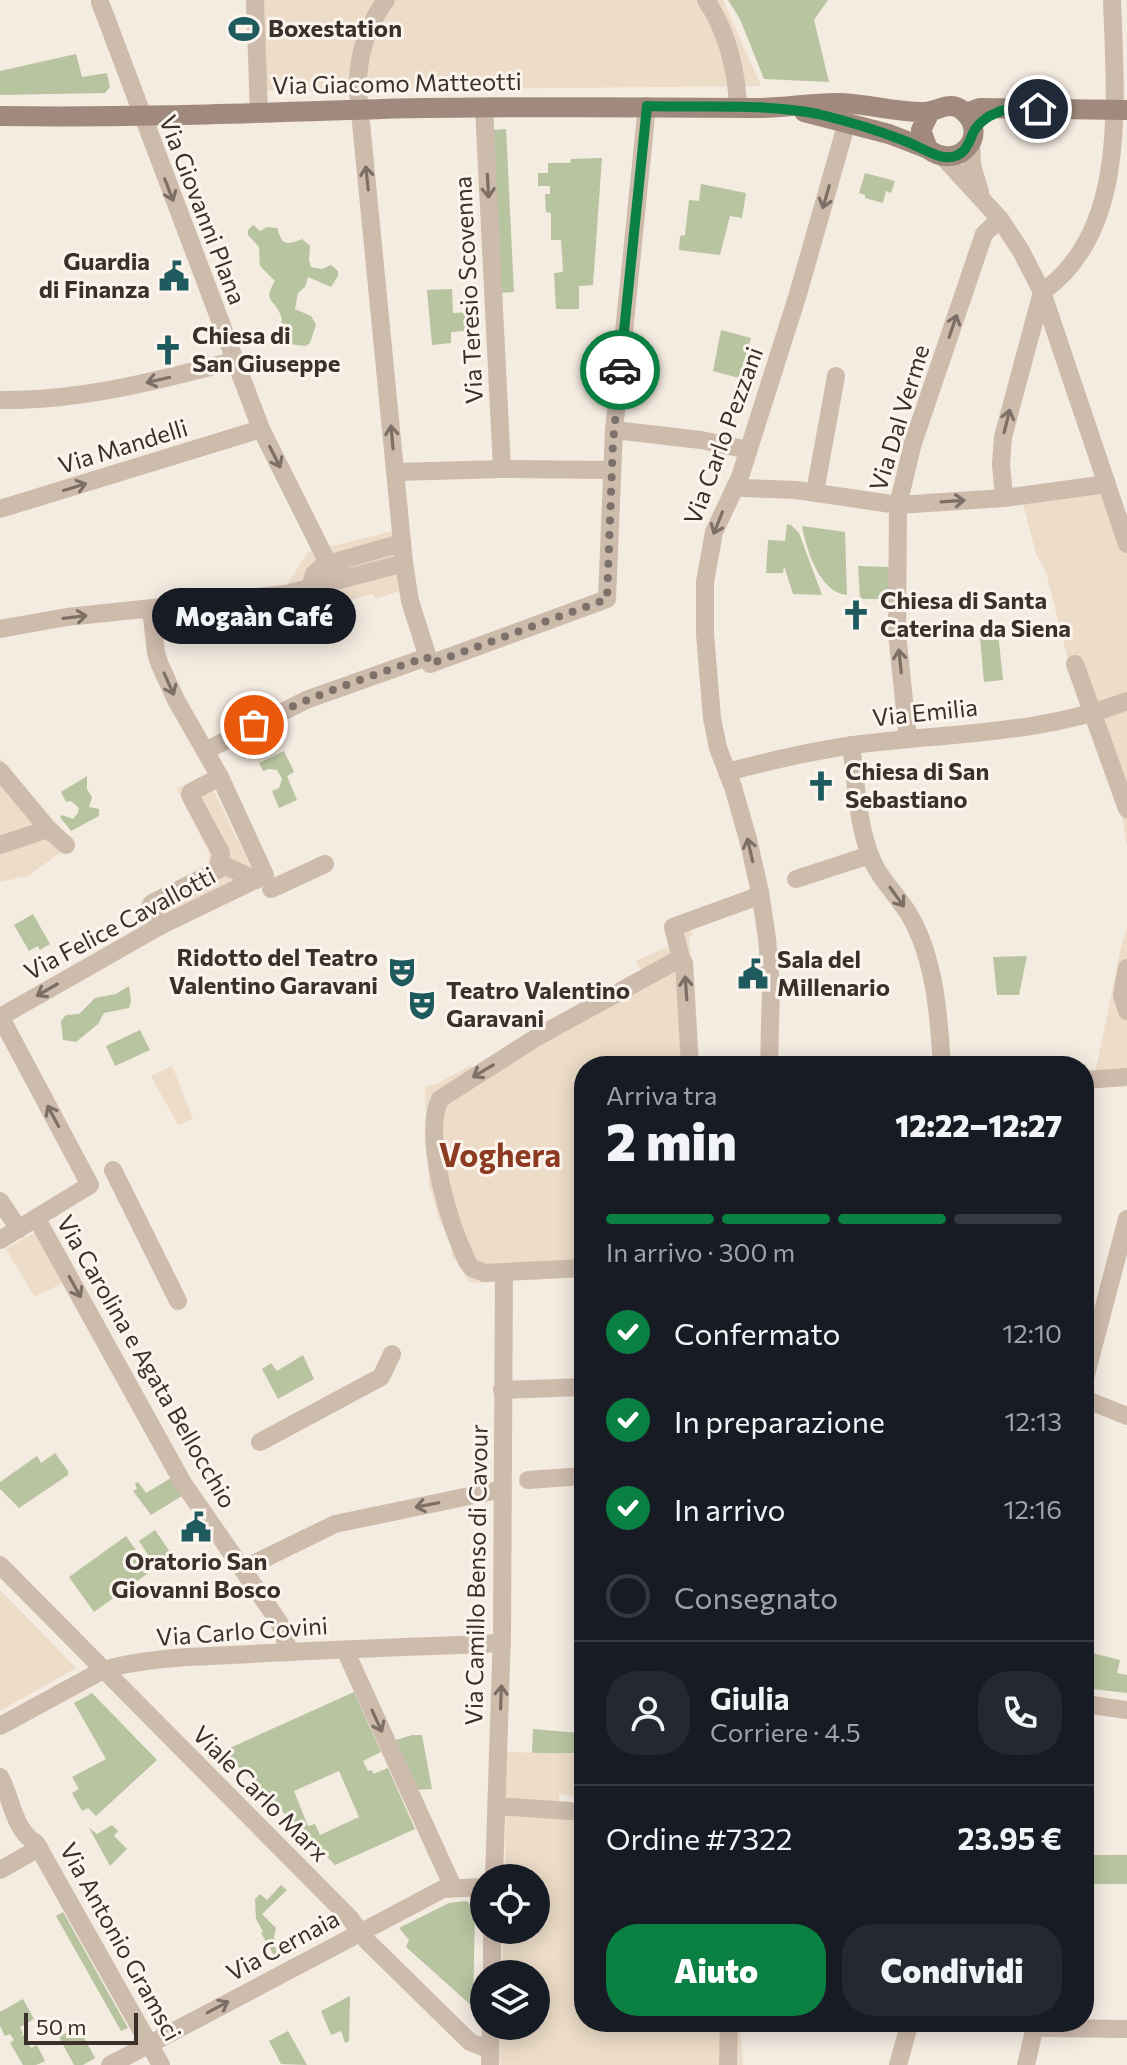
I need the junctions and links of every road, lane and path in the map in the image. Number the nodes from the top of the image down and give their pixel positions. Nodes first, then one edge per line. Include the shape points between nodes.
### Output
1 (255, 0) edge
2 (386, 0) edge
3 (706, 0) edge
4 (1112, 0) edge
5 (100, 2) edge
6 (647, 106) junction
7 (874, 107) junction
8 (484, 108) junction
9 (738, 108) junction
10 (777, 108) junction
11 (359, 110) junction
12 (1125, 110) edge
13 (930, 112) junction
14 (259, 113) junction
15 (142, 117) junction
16 (6, 118) edge
17 (847, 122) junction
18 (970, 129) junction
19 (936, 153) junction
20 (985, 202) junction
21 (1000, 219) junction
22 (1042, 292) junction
23 (233, 361) junction
24 (836, 376) dead end
25 (0, 400) edge
26 (261, 429) junction
27 (614, 430) junction
28 (748, 450) junction
29 (502, 469) junction
30 (612, 470) junction
31 (396, 472) junction
32 (1107, 484) junction
33 (736, 485) junction
34 (815, 492) junction
35 (1004, 498) junction
36 (898, 505) junction
37 (0, 509) edge
38 (402, 543) junction
39 (1127, 544) edge
40 (328, 563) junction
41 (404, 563) junction
42 (349, 577) junction
43 (310, 588) junction
44 (151, 609) junction
45 (0, 629) edge
46 (428, 661) junction
47 (1075, 664) dead end
48 (1127, 701) edge
49 (1092, 715) junction
50 (908, 739) junction
51 (851, 745) junction
52 (205, 751) junction
53 (0, 771) edge
54 (727, 772) junction
55 (220, 777) junction
56 (1127, 809) edge
57 (48, 829) junction
58 (0, 845) edge
59 (66, 845) dead end
60 (870, 855) junction
61 (219, 863) junction
62 (325, 864) dead end
63 (796, 879) dead end
64 (264, 881) junction
65 (760, 892) junction
66 (160, 926) junction
67 (681, 958) junction
68 (1127, 968) edge
69 (1127, 1011) edge
70 (0, 1017) edge
71 (689, 1056) edge
72 (769, 1056) edge
73 (941, 1056) edge
74 (1127, 1077) edge
75 (1094, 1079) edge
76 (113, 1170) dead end
77 (0, 1201) edge
78 (37, 1219) junction
79 (1127, 1219) edge
80 (19, 1229) junction
81 (0, 1240) edge
82 (574, 1268) edge
83 (504, 1272) junction
84 (178, 1301) dead end
85 (392, 1354) dead end
86 (1094, 1356) edge
87 (574, 1387) edge
88 (502, 1390) junction
89 (1094, 1398) edge
90 (1127, 1416) edge
91 (260, 1442) dead end
92 (574, 1477) edge
93 (511, 1484) junction
94 (0, 1565) edge
95 (243, 1569) junction
96 (502, 1643) junction
97 (345, 1650) junction
98 (289, 1651) junction
99 (103, 1670) junction
100 (1094, 1705) edge
101 (1127, 1710) edge
102 (0, 1726) edge
103 (3, 1782) edge
104 (497, 1806) junction
105 (574, 1811) edge
106 (38, 1846) junction
107 (495, 1864) edge
108 (0, 1870) edge
109 (453, 1887) junction
110 (470, 1887) edge
111 (359, 1933) junction
112 (1094, 2027) edge
113 (1127, 2029) edge
114 (729, 2032) edge
115 (907, 2032) edge
116 (1029, 2032) edge
117 (149, 2043) junction
118 (490, 2058) edge
119 (110, 2065) edge
120 (161, 2065) edge
121 (728, 2065) edge
122 (898, 2065) edge
123 (1026, 2065) edge

1 - 14 street
2 - 11 street via 362,49
3 - 9 street via 730,50
4 - 12 street
5 - 15 street, Via Giovanni Plana
6 - 8 street, Via Giacomo Matteotti
6 - 9 street, Via Giacomo Matteotti
6 - 27 street
7 - 10 street, Via Giacomo Matteotti via 841,103
7 - 13 street, Via Giacomo Matteotti
7 - 17 street
8 - 11 street, Via Giacomo Matteotti
8 -> 29 street, Via Teresio Scovenna
9 - 10 street, Via Giacomo Matteotti
10 - 17 street, Via Giacomo Matteotti
11 - 14 street, Via Giacomo Matteotti
31 -> 11 street
12 - 18 street via 1004,108
12 - 22 street via 1125,182 1114,222 1085,264
13 - 18 street, Via Giacomo Matteotti via 952,106
13 - 19 street via 921,130
14 - 15 street, Via Giacomo Matteotti
15 - 16 street, Via Giacomo Matteotti
15 -> 23 street, Via Giovanni Plana
17 - 19 street, Via Giacomo Matteotti
17 -> 28 street, Via Carlo Pezzani
18 - 19 street via 960,154
18 - 20 street, Via Giacomo Matteotti via 973,173
19 - 20 street, Via Giacomo Matteotti
20 - 21 street, Via Giacomo Matteotti
21 - 22 street, Via Giacomo Matteotti
36 -> 21 street, Via Dal Verme via 909,456 984,234
22 - 32 street, Via Giacomo Matteotti
35 -> 22 street via 1003,437
23 -> 25 street via 99,393
23 - 26 street, Via Giovanni Plana
24 - 34 street
37 -> 26 street, Via Mandelli
26 -> 40 street, Via Giovanni Plana
27 - 28 street
27 - 30 street
28 - 33 street, Via Carlo Pezzani
29 - 30 street
29 - 31 street
30 - 46 street via 607,599
31 - 38 street
32 - 35 street
32 - 39 street, Via Giacomo Matteotti
33 - 34 street
33 -> 54 street, Via Carlo Pezzani via 714,532 704,594 712,718
34 - 36 street
36 -> 35 street
50 -> 36 street, Via Dal Verme via 897,633
38 - 40 street
38 - 41 street
40 - 42 street
40 - 43 street via 317,570
41 - 42 street
41 - 46 street
42 - 43 street
43 - 44 street
45 -> 44 street
44 -> 52 street via 160,665
46 - 52 street via 306,700
47 - 49 street
48 - 49 street, Via Emilia
49 - 50 street, Via Emilia
49 - 56 street
50 - 51 street, Via Emilia
51 - 54 street, Via Emilia
51 - 60 street
52 - 55 street
53 - 57 street
65 -> 54 street, Via Carlo Pezzani
55 - 61 street via 190,795 221,853
55 - 64 street
57 - 58 street
57 - 59 street
60 - 63 street
60 -> 73 street via 910,915 924,951
61 - 64 street
61 - 66 street via 218,870 152,903
62 - 64 street, Via Felice Cavallotti
64 - 66 street, Via Felice Cavallotti
65 - 67 street via 673,927
65 - 72 street, Via Carlo Pezzani via 771,988
66 -> 70 street, Via Felice Cavallotti
71 -> 67 street
67 -> 83 street via 537,1037 440,1099 437,1160 461,1250 472,1268
68 - 69 street via 1122,995
78 -> 70 street via 90,1185
74 - 75 street
76 - 84 street
77 - 80 street
78 - 80 street
78 -> 95 street, Via Carolina e Agata Bellocchio via 183,1483
79 - 86 street
80 - 81 street
82 - 83 street
83 - 88 street, Via Camillo Benso di Cavour
85 - 91 street via 381,1377
87 - 88 street
88 - 93 street, Via Camillo Benso di Cavour
89 - 90 street
92 - 93 street
93 -> 95 street via 335,1524
93 - 96 street, Via Camillo Benso di Cavour
94 - 99 street, Viale Carlo Marx
95 - 98 street, Via Carolina e Agata Bellocchio via 279,1622
96 - 97 street, Via Carlo Covini
104 -> 96 street, Via Camillo Benso di Cavour
97 - 98 street, Via Carlo Covini
97 -> 109 street
98 - 99 street, Via Carlo Covini via 170,1659
99 - 102 street, Via Carlo Covini
99 - 111 street, Viale Carlo Marx
100 - 101 street
103 - 106 street, Via Antonio Gramsci via 9,1804
104 - 105 street
104 - 107 street, Via Camillo Benso di Cavour
106 - 108 street
106 - 117 street, Via Antonio Gramsci
109 - 110 street, Via Cernaia
109 - 111 street, Via Cernaia
117 -> 111 street, Via Cernaia
111 - 118 street, Viale Carlo Marx
112 - 113 street
114 - 121 street
115 - 122 street
116 - 123 street
117 - 119 street, Via Cernaia
117 - 120 street, Via Antonio Gramsci

